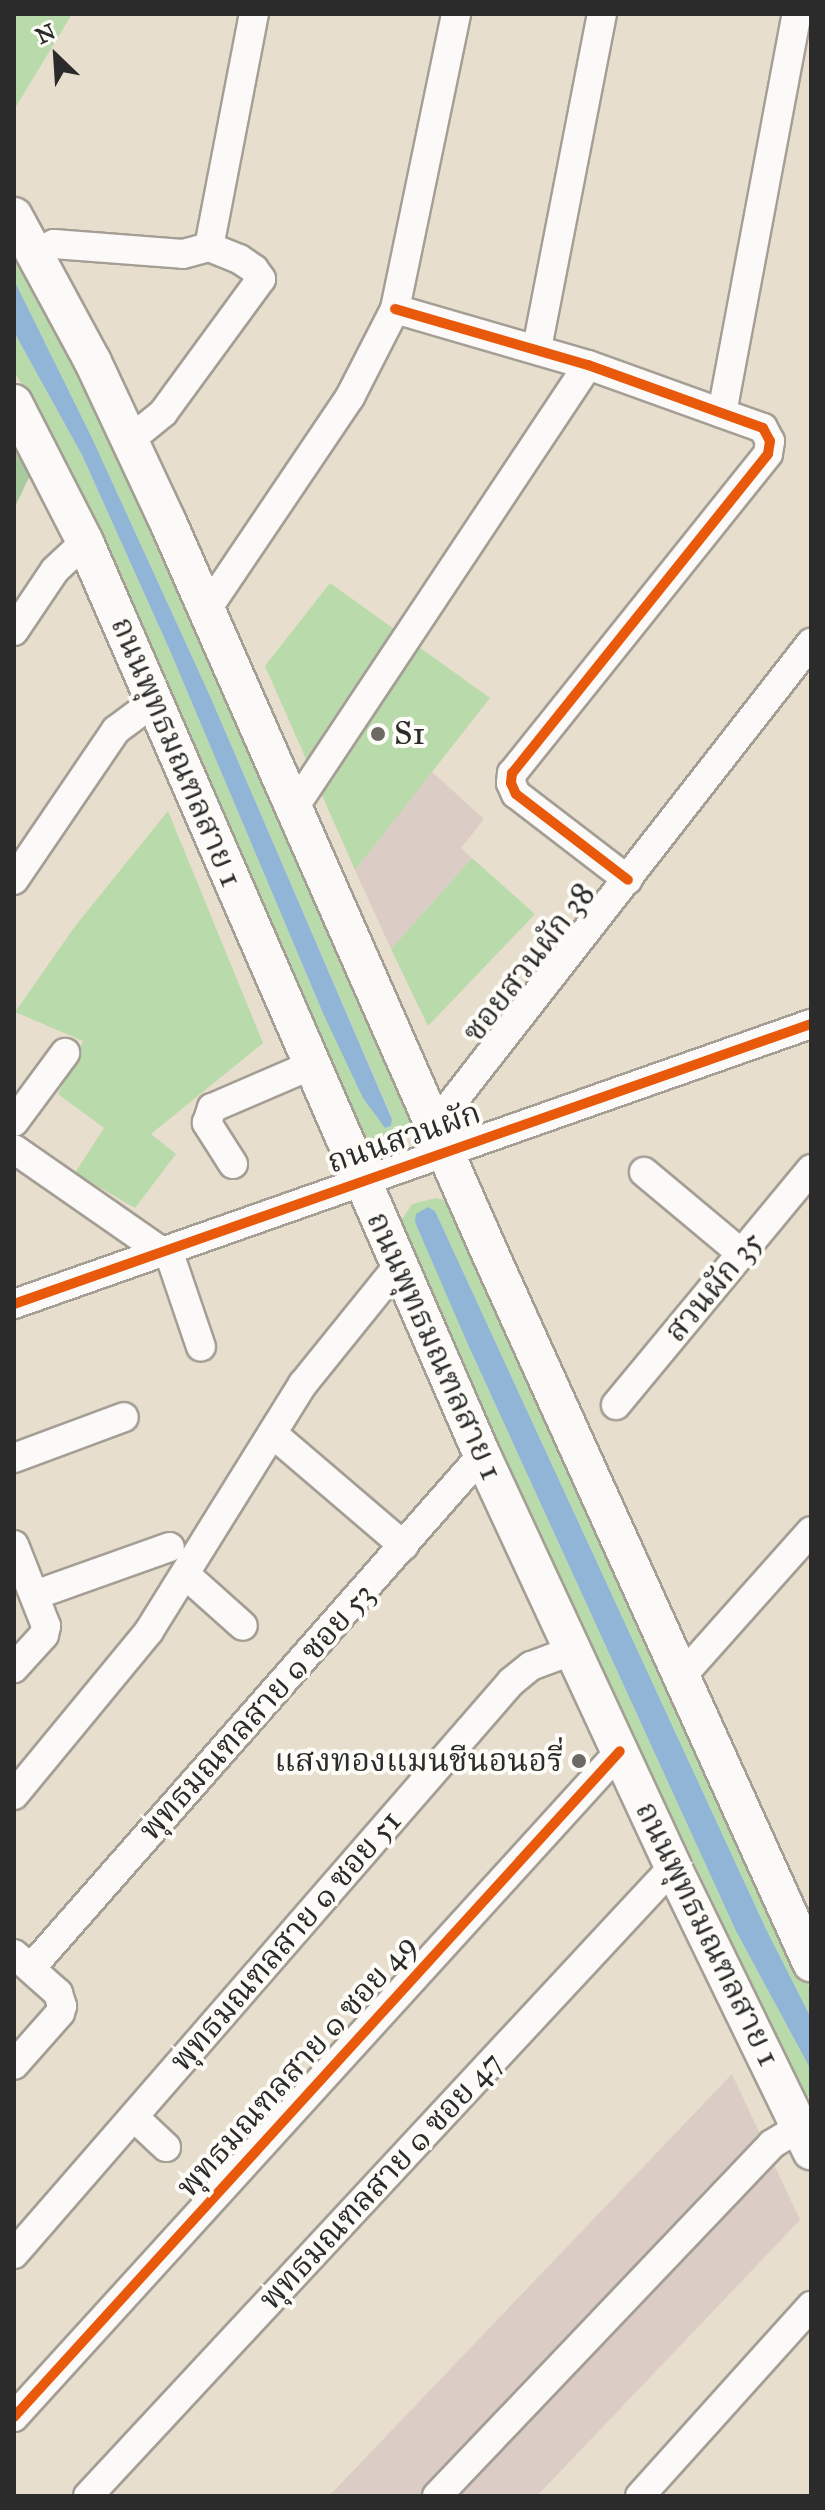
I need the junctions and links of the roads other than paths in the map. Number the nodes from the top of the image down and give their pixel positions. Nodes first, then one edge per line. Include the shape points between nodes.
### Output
1 (254, 14) edge
2 (456, 14) edge
3 (602, 14) edge
4 (797, 14) edge
5 (14, 216) edge
6 (209, 247) junction
7 (35, 254) junction
8 (395, 309) junction
9 (537, 348) junction
10 (588, 365) junction
11 (14, 403) edge
12 (722, 413) junction
13 (130, 440) junction
14 (85, 542) junction
15 (207, 609) junction
16 (14, 631) edge
17 (811, 643) edge
18 (155, 701) junction
19 (295, 806) junction
20 (14, 880) edge
21 (628, 880) junction
22 (811, 1024) edge
23 (65, 1053) dead end
24 (312, 1065) junction
25 (14, 1122) edge
26 (436, 1146) junction
27 (14, 1149) edge
28 (233, 1164) dead end
29 (811, 1169) edge
30 (644, 1172) dead end
31 (368, 1177) junction
32 (165, 1251) junction
33 (741, 1253) junction
34 (399, 1265) junction
35 (14, 1304) edge
36 (201, 1347) dead end
37 (616, 1405) dead end
38 (124, 1417) dead end
39 (273, 1434) junction
40 (482, 1455) junction
41 (14, 1458) edge
42 (811, 1531) edge
43 (14, 1545) edge
44 (404, 1546) junction
45 (170, 1547) dead end
46 (186, 1575) junction
47 (35, 1595) junction
48 (243, 1626) dead end
49 (574, 1650) junction
50 (14, 1668) edge
51 (681, 1677) junction
52 (620, 1751) junction
53 (14, 1795) edge
54 (673, 1867) junction
55 (22, 1961) edge
56 (811, 1963) edge
57 (14, 2065) edge
58 (134, 2117) junction
59 (807, 2128) edge
60 (166, 2147) dead end
61 (14, 2254) edge
62 (811, 2306) edge
63 (14, 2417) edge
64 (88, 2496) edge
65 (437, 2496) edge
66 (640, 2496) edge

1 - 6 street
2 - 8 street
3 - 9 street
4 - 12 street
5 - 7 main road
6 - 7 street via 183,254 54,244
6 - 13 street via 239,259 261,279 163,413
7 - 13 main road
8 - 9 street
8 - 15 street via 350,397
9 - 10 street
10 - 12 street
10 - 19 street
11 - 14 main road, ถนนพุทธมณฑลสาย 1
12 - 21 street via 763,428 770,441 768,454 512,773 516,794
13 - 15 main road
14 - 16 street via 55,570
14 - 18 main road, ถนนพุทธมณฑลสาย 1
15 - 19 main road
17 - 21 street, ซอยสวนผัก 38
18 - 20 street via 116,730
18 - 24 main road, ถนนพุทธมณฑลสาย 1
19 - 26 main road
21 - 26 street, ซอยสวนผัก 38
22 - 26 street, ถนนสวนผัก
23 - 25 street
24 - 28 street via 212,1108 207,1123
24 - 31 main road, ถนนพุทธมณฑลสาย 1
26 - 31 street, ถนนสวนผัก
26 - 51 main road
27 - 32 street
29 - 33 street, สวนผัก 35
30 - 33 street
31 - 32 street, ถนนสวนผัก
31 - 34 main road, ถนนพุทธมณฑลสาย 1
32 - 35 street, ถนนสวนผัก
32 - 36 street
33 - 37 street, สวนผัก 35
34 - 39 street via 303,1384
34 - 40 main road, ถนนพุทธมณฑลสาย 1
38 - 41 street
39 - 44 street
39 - 46 street
40 - 44 street, พุทธมณฑลสาย ๑ ซอย 53
40 - 49 main road, ถนนพุทธมณฑลสาย 1
42 - 51 street
43 - 47 street
44 - 55 street, พุทธมณฑลสาย ๑ ซอย 53
45 - 47 street
46 - 48 street
46 - 53 street via 149,1631
47 - 50 street via 44,1635
49 - 52 main road, ถนนพุทธมณฑลสาย 1
49 - 58 street, พุทธมณฑลสาย ๑ ซอย 51 via 531,1666 511,1682
51 - 56 main road
52 - 54 main road, ถนนพุทธมณฑลสาย 1
52 - 63 street, พุทธมณฑลสาย ๑ ซอย 49
54 - 59 main road, ถนนพุทธมณฑลสาย 1
54 - 64 street, พุทธมณฑลสาย ๑ ซอย 47
55 - 57 street via 58,1993 62,2006
58 - 60 street
58 - 61 street, พุทธมณฑลสาย ๑ ซอย 51
59 - 65 street via 772,2144
62 - 66 street

